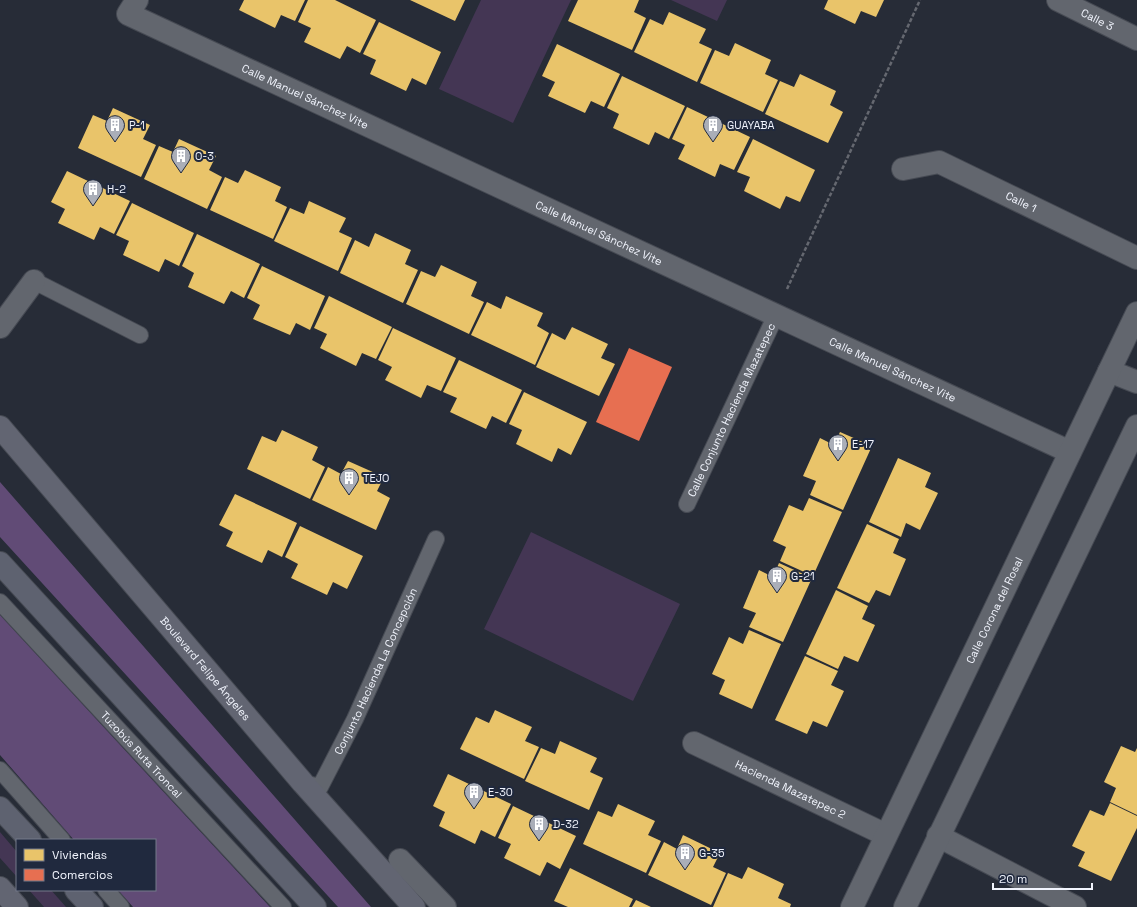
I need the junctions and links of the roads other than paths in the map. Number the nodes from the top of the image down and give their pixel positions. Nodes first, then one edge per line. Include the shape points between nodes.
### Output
1 (1058, 0) edge
2 (132, 7) edge
3 (1137, 39) edge
4 (903, 169) dead end
5 (1137, 258) edge
6 (34, 281) joint
7 (1137, 313) edge
8 (776, 315) junction
9 (0, 326) edge
10 (140, 335) dead end
11 (1109, 371) junction
12 (1137, 382) edge
13 (1137, 426) edge
14 (0, 427) edge
15 (1070, 452) junction
16 (687, 504) dead end
17 (436, 539) dead end
18 (0, 563) edge
19 (0, 602) edge
20 (694, 743) dead end
21 (0, 770) edge
22 (303, 782) junction
23 (0, 808) edge
24 (886, 834) junction
25 (938, 836) junction
26 (29, 839) edge
27 (61, 839) edge
28 (400, 860) dead end
29 (0, 888) edge
30 (77, 891) edge
31 (107, 891) edge
32 (17, 907) edge
33 (92, 907) edge
34 (121, 907) edge
35 (283, 907) edge
36 (315, 907) edge
37 (414, 907) edge
38 (445, 907) edge
39 (852, 907) edge
40 (905, 907) edge
41 (1075, 907) edge

1 - 3 street, Calle 3
2 - 8 street, Calle Manuel Sánchez Vite
4 - 5 street, Calle 1 via 939,162
6 - 9 street
6 - 10 lane
7 - 11 street, Calle Corona del Rosal
8 - 15 street, Calle Manuel Sánchez Vite
8 - 16 lane, Calle Conjunto Hacienda Mazatepec
11 - 12 street
11 - 15 street, Calle Corona del Rosal
13 - 25 street
14 - 22 main road, Boulevard Felipe Ángeles
15 - 24 street, Calle Corona del Rosal
17 - 22 lane, Conjunto Hacienda La Concepción via 355,719 320,787
18 - 36 highway
19 - 35 lane, Tuzobús Ruta Troncal
20 - 24 street, Hacienda Mazatepec 2
21 - 27 lane
22 - 37 main road, Boulevard Felipe Ángeles
23 - 26 highway
24 - 39 street, Calle Corona del Rosal
25 - 40 street
25 - 41 street
28 - 38 street
29 - 32 main road
30 - 33 highway
31 - 34 lane

